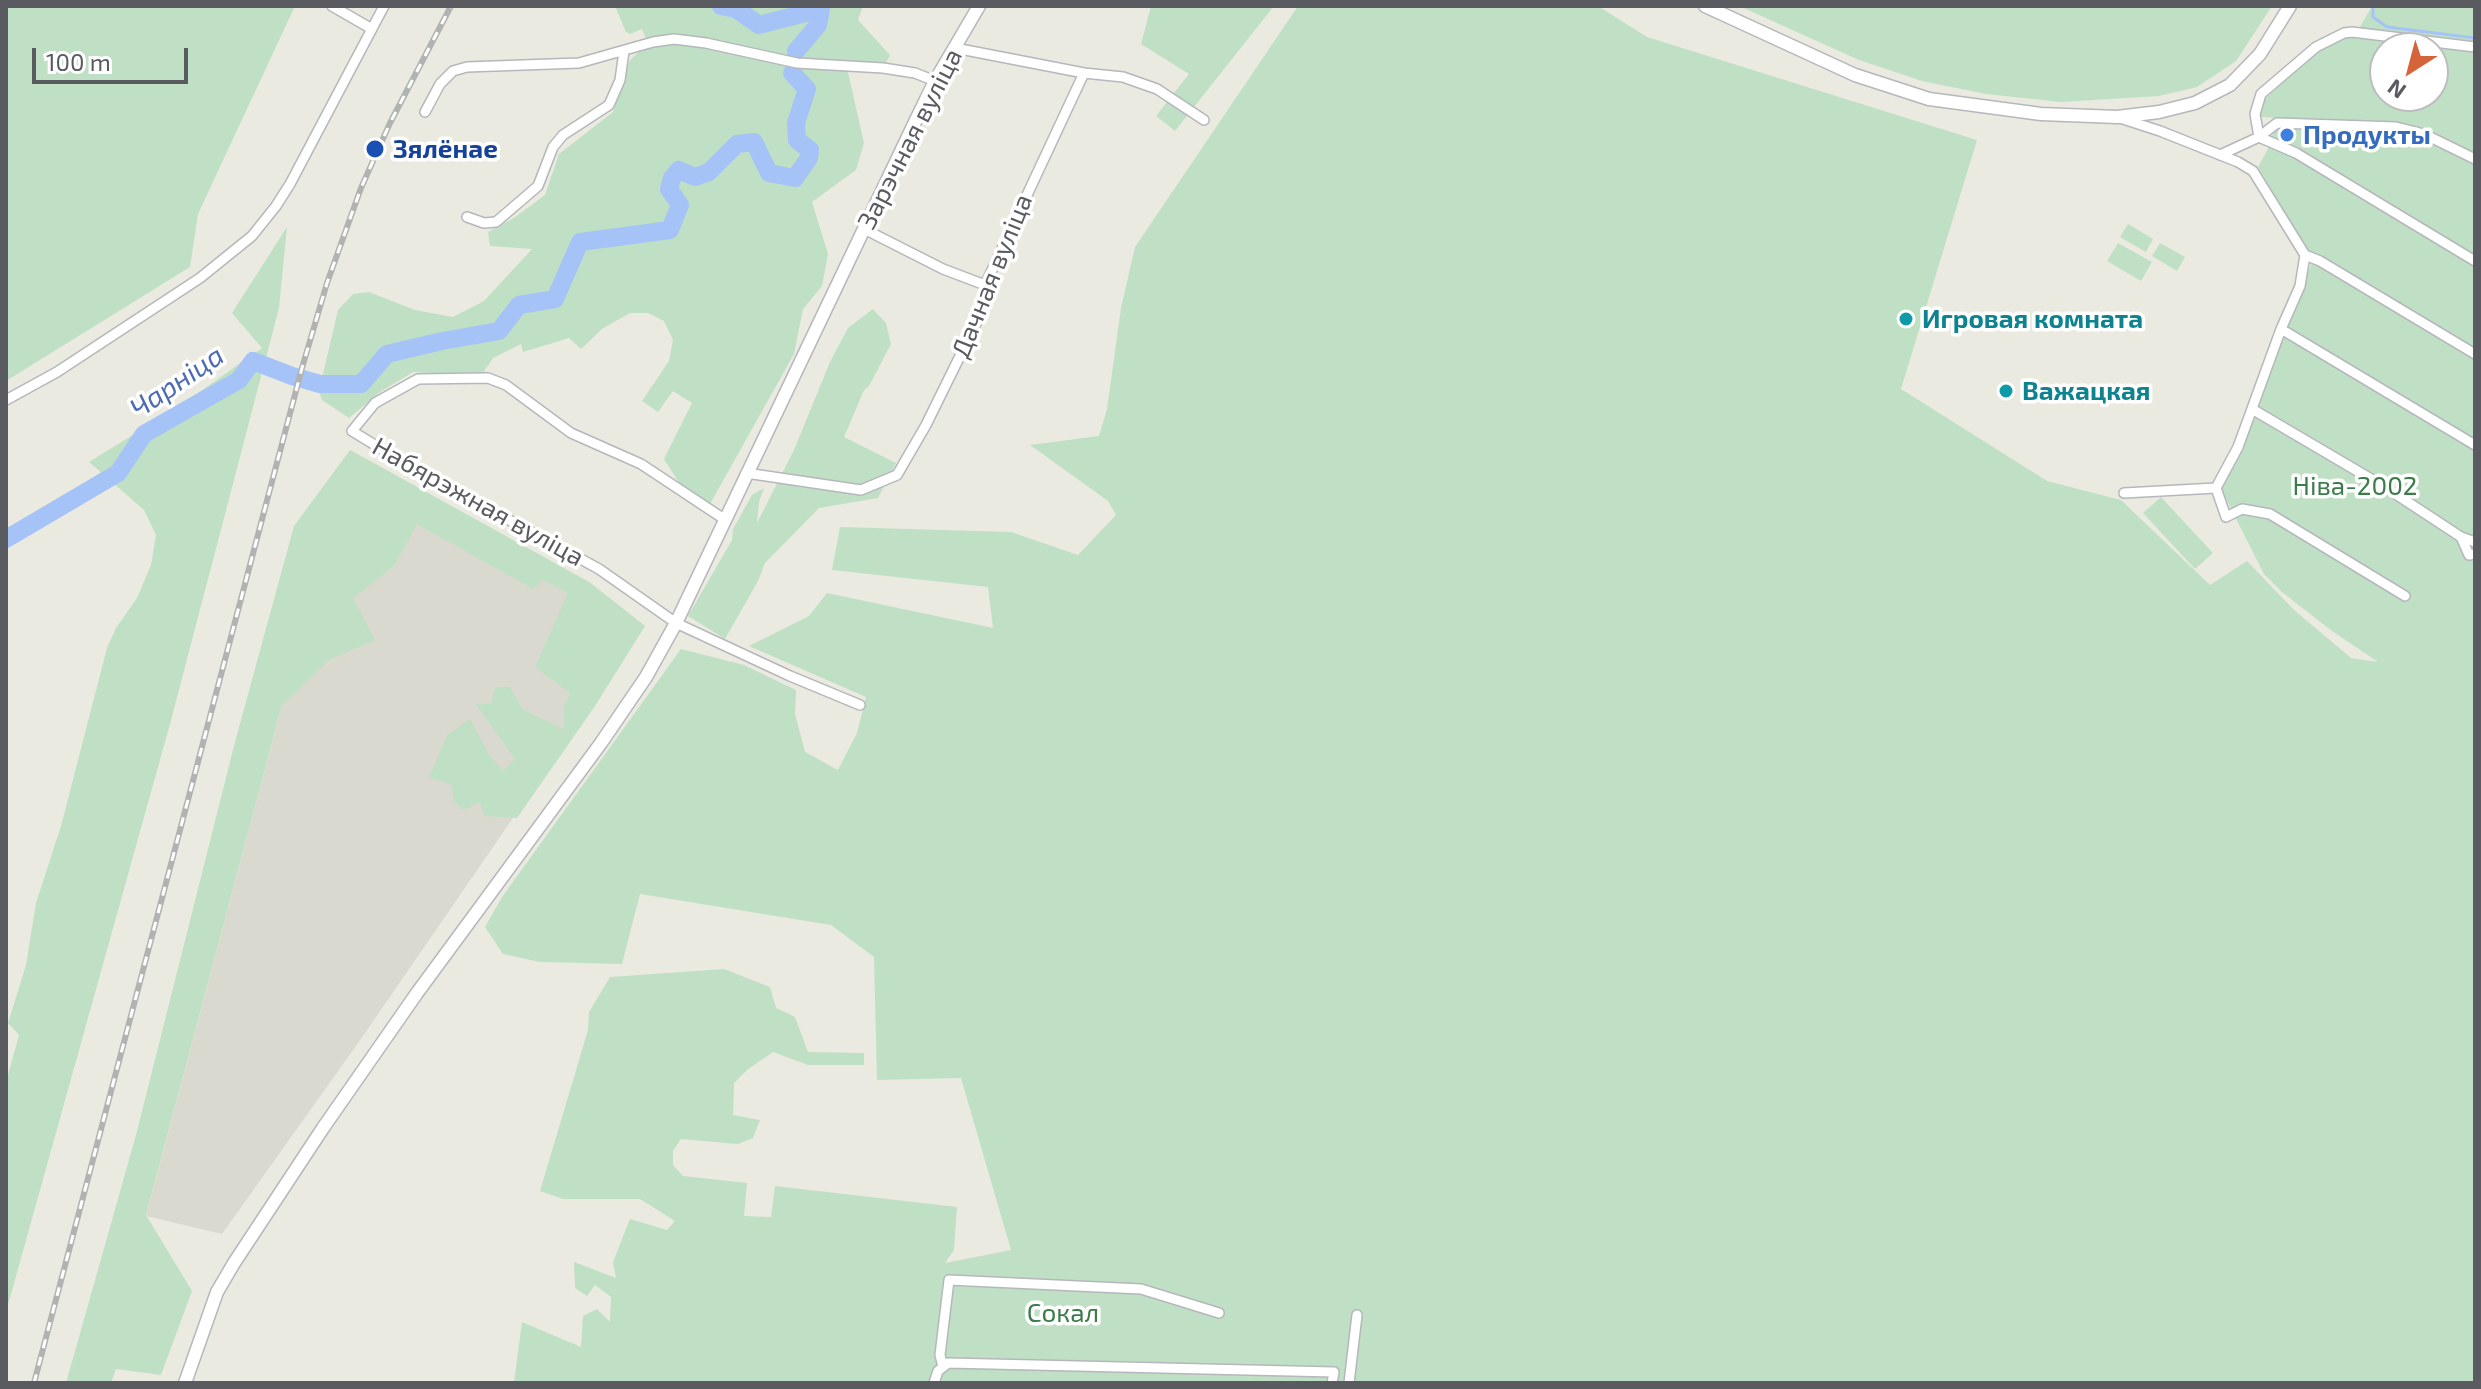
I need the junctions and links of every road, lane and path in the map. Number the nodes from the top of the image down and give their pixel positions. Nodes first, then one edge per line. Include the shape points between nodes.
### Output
1 (332, 6) edge
2 (384, 6) edge
3 (979, 6) edge
4 (1705, 6) edge
5 (2290, 6) edge
6 (372, 29) junction
7 (2475, 47) edge
8 (955, 48) junction
9 (624, 51) junction
10 (1084, 73) junction
11 (935, 81) junction
12 (425, 112) dead end
13 (2117, 117) junction
14 (1204, 120) dead end
15 (2259, 137) junction
16 (2220, 155) junction
17 (2475, 159) edge
18 (467, 217) dead end
19 (864, 229) junction
20 (2305, 255) junction
21 (2475, 261) edge
22 (985, 285) junction
23 (2281, 329) junction
24 (2475, 354) edge
25 (6, 400) edge
26 (2252, 409) junction
27 (2475, 445) edge
28 (746, 473) junction
29 (2216, 488) junction
30 (2124, 493) dead end
31 (724, 519) junction
32 (2461, 537) junction
33 (2475, 542) edge
34 (2475, 554) edge
35 (2405, 596) dead end
36 (676, 623) junction
37 (860, 705) dead end
38 (1219, 1313) dead end
39 (1357, 1315) dead end
40 (945, 1365) junction
41 (1333, 1378) edge
42 (185, 1383) edge
43 (934, 1383) edge
44 (1349, 1383) edge

1 - 6 street
2 - 6 street
3 - 8 street, Зарэчная вуліца
4 - 13 street via 1855,75 1929,99 2041,114
5 - 13 street via 2260,54 2230,85 2195,103
6 - 25 street via 290,184 252,236 200,278
7 - 15 street via 2352,32 2335,36 2261,94 2255,114
8 - 10 street
8 - 11 street, Зарэчная вуліца
9 - 11 street via 674,39 797,63 915,73
9 - 12 street via 579,63 453,71
9 - 18 street via 609,105 563,135 538,186 496,222
10 - 14 street via 1123,77 1157,89
10 - 22 street, Дачная вуліца
11 - 19 street, Зарэчная вуліца
13 - 16 street
15 - 16 street
15 - 17 street via 2277,123 2396,127 2424,134
15 - 21 street via 2296,153
16 - 20 street via 2253,171
19 - 22 street
19 - 28 street, Зарэчная вуліца
20 - 23 street via 2300,286
20 - 24 street
22 - 28 street, Дачная вуліца via 990,295 897,475 873,487 850,490
23 - 26 street
23 - 27 street
26 - 29 street
26 - 32 street
28 - 31 street, Зарэчная вуліца
29 - 30 street
29 - 35 street via 2226,517 2242,509 2270,514
31 - 36 street, Зарэчная вуліца
31 - 36 street, Набярэжная вуліца via 641,464 571,433 506,385 488,378 418,379 375,403 352,431 599,569
32 - 33 street
32 - 34 street via 2469,555
36 - 37 street, Набярэжная вуліца
36 - 42 street, Зарэчная вуліца via 601,743 417,993 234,1263 217,1292
38 - 40 street via 1141,1289 949,1280 940,1355
39 - 44 street
40 - 41 street
40 - 43 street

